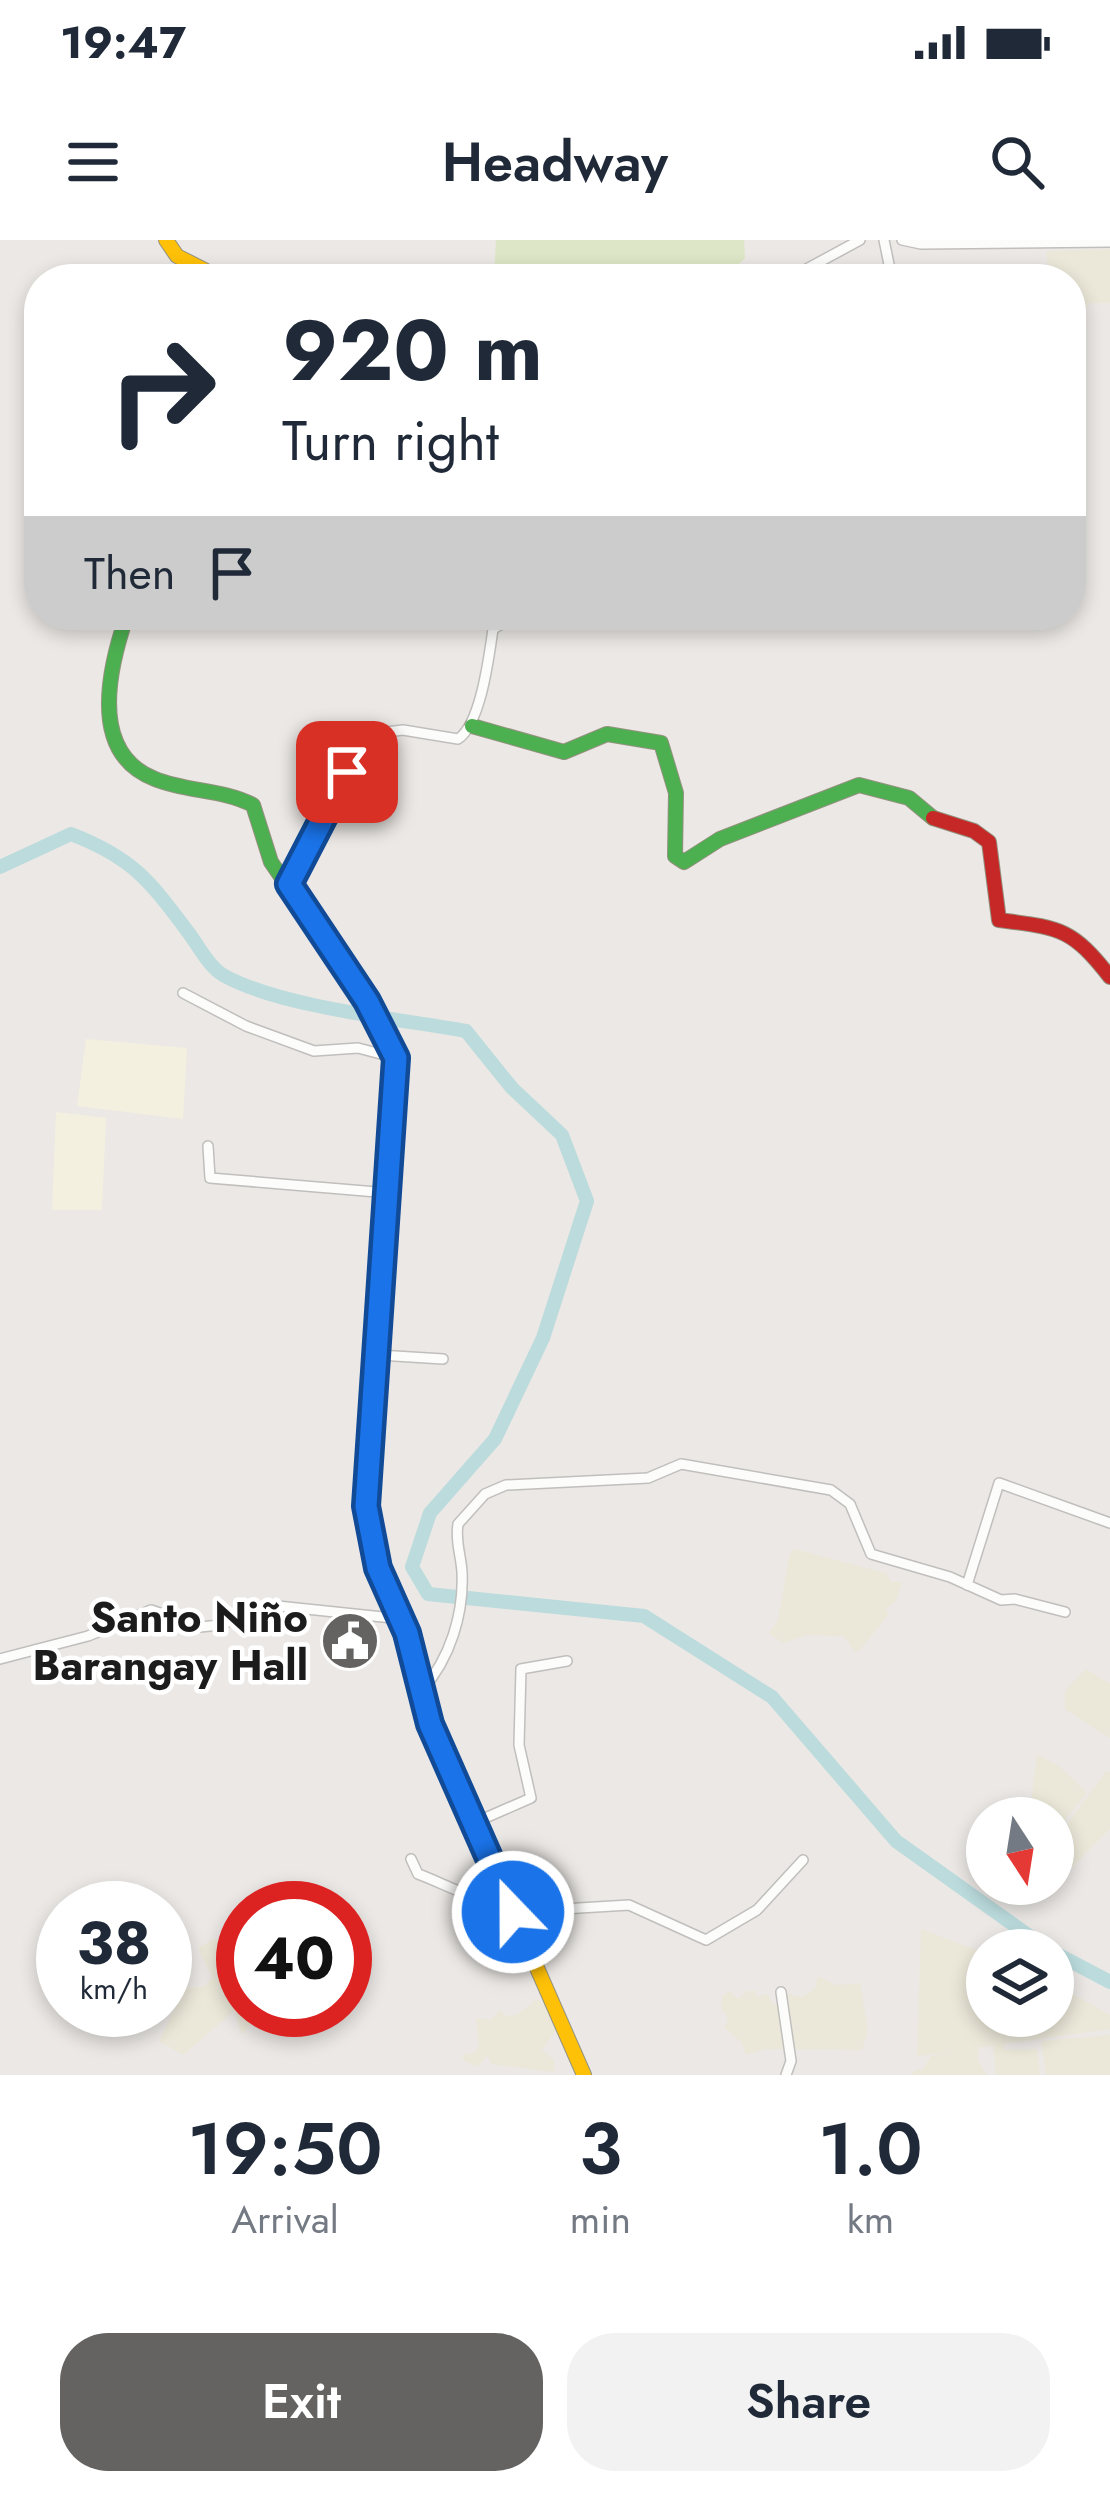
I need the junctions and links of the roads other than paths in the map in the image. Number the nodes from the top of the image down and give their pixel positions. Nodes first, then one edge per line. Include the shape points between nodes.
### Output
1 (166, 240) edge
2 (860, 240) edge
3 (902, 240) edge
4 (1017, 242) edge
5 (1110, 242) edge
6 (193, 264) edge
7 (816, 264) edge
8 (124, 630) edge
9 (493, 630) edge
10 (472, 726) junction
11 (289, 884) junction
12 (1110, 977) edge
13 (183, 993) dead end
14 (395, 1055) junction
15 (208, 1146) dead end
16 (389, 1193) junction
17 (379, 1355) junction
18 (443, 1359) dead end
19 (1110, 1523) edge
20 (967, 1585) junction
21 (1065, 1612) dead end
22 (402, 1618) junction
23 (0, 1659) edge
24 (567, 1661) dead end
25 (422, 1690) junction
26 (476, 1822) junction
27 (411, 1859) dead end
28 (803, 1860) dead end
29 (511, 1905) junction
30 (782, 1992) dead end
31 (584, 2075) edge
32 (786, 2075) edge

1 - 6 street
2 - 7 street
3 - 4 street
4 - 5 street
8 - 11 street via 108,682 126,764 148,778 253,805 271,862
9 - 10 street via 489,676
10 - 11 street via 458,739 377,733 324,809
10 - 12 street via 564,752 607,734 661,743 676,794 675,856 684,862 720,839 859,785 909,798 932,818 989,842 999,920 1059,928
11 - 14 street
13 - 14 street via 314,1052
14 - 16 street
15 - 16 street via 210,1178
16 - 17 street
17 - 18 street
17 - 22 street via 366,1506 378,1568
19 - 20 street via 999,1483
20 - 21 street
20 - 25 street via 871,1554 850,1504 831,1490 681,1464 648,1478 492,1489 458,1524 459,1607 448,1653
22 - 23 street via 268,1605 200,1627 152,1610
22 - 25 street
24 - 26 street via 521,1670 519,1745 531,1798
25 - 26 street
26 - 29 street
27 - 29 street via 418,1874 469,1898
28 - 29 street via 757,1910 706,1940 629,1905
29 - 31 street
30 - 32 street

